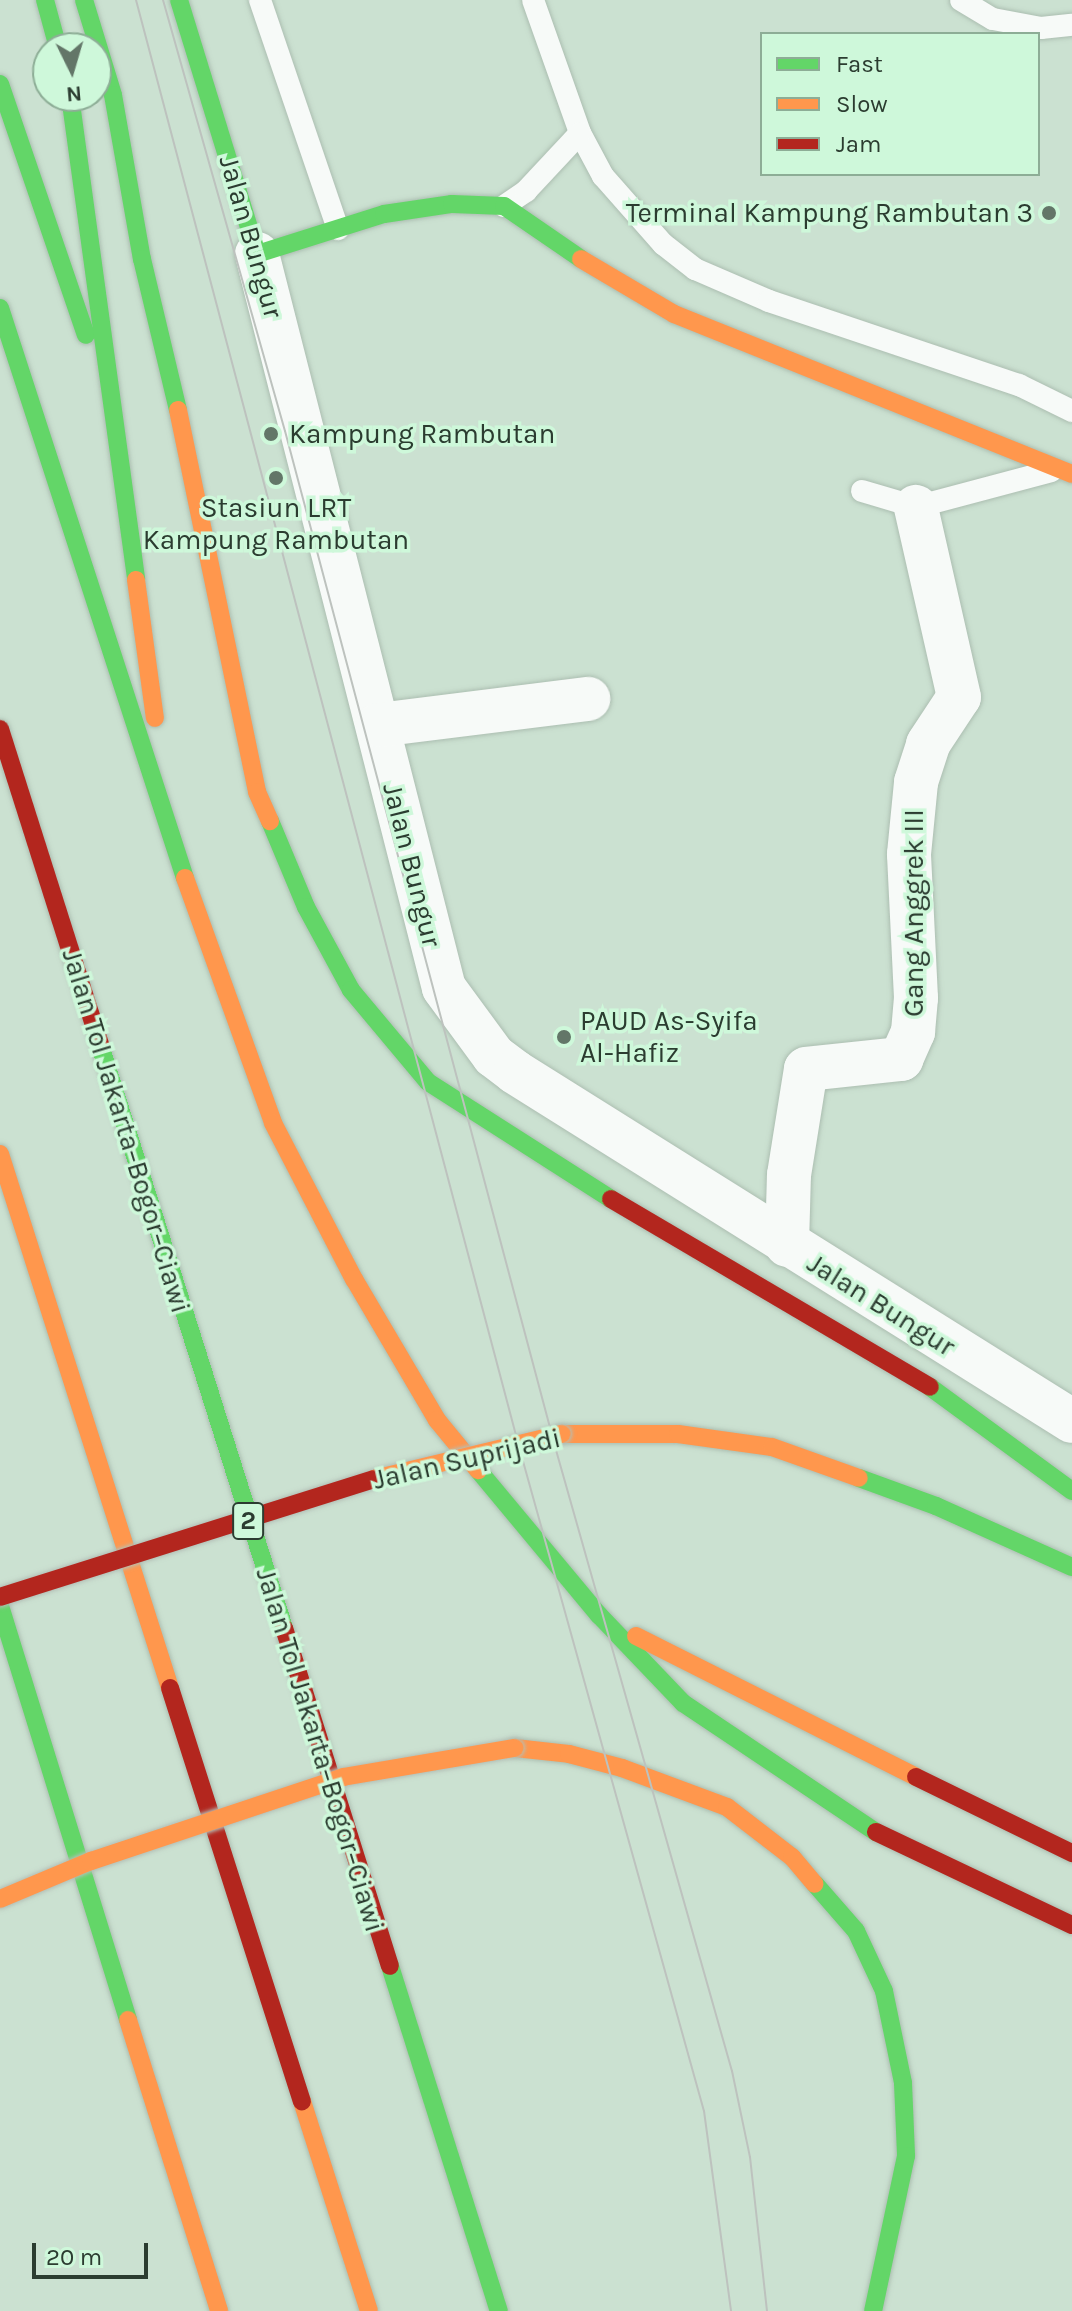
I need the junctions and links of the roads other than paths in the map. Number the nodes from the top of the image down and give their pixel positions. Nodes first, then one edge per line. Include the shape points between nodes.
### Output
1 (45, 0) edge
2 (84, 0) edge
3 (179, 0) edge
4 (260, 0) edge
5 (533, 0) edge
6 (961, 0) edge
7 (1072, 25) edge
8 (54, 32) edge
9 (0, 84) edge
10 (72, 112) edge
11 (580, 133) junction
12 (504, 206) junction
13 (338, 229) junction
14 (257, 254) junction
15 (0, 308) edge
16 (780, 357) junction
17 (771, 379) dead end
18 (1072, 411) edge
19 (121, 440) junction
20 (1068, 470) edge
21 (862, 491) dead end
22 (916, 507) junction
23 (588, 699) dead end
24 (378, 725) junction
25 (0, 729) edge
26 (168, 824) junction
27 (0, 1154) edge
28 (787, 1245) junction
29 (1072, 1421) edge
30 (1072, 1491) edge
31 (1072, 1567) edge
32 (0, 1597) edge
33 (0, 1606) edge
34 (599, 1615) junction
35 (1072, 1853) edge
36 (0, 1899) edge
37 (1072, 1925) edge
38 (219, 2311) edge
39 (369, 2311) edge
40 (499, 2311) edge
41 (873, 2311) edge

1 - 8 main road
2 - 30 main road via 113,95 142,259 198,493 257,792 306,907 351,990 428,1082 560,1171 700,1248 945,1396
3 - 14 main road, Jalan Bungur
4 - 13 lane
5 - 11 lane
6 - 7 lane via 993,19 1041,28
9 - 19 main road
10 - 19 main road
11 - 12 lane via 526,191
11 - 18 lane via 603,176 663,244 695,269 769,301 1019,385
12 - 13 main road via 420,208
12 - 16 main road via 596,270 674,314
13 - 14 main road
14 - 24 street, Jalan Bungur
15 - 26 main road
16 - 17 lane
16 - 20 main road
19 - 26 main road
20 - 22 lane
21 - 22 lane
22 - 28 street, Gang Anggrek III via 959,697 928,744 916,782 909,854 913,1032 901,1059 806,1069 789,1175
23 - 24 street
24 - 28 street, Jalan Bungur via 441,980 489,1049 515,1072
25 - 40 main road, Jalan Tol Jakarta–Bogor–Ciawi / 2
26 - 34 main road via 221,988 273,1123 354,1279 437,1420
27 - 39 main road
28 - 29 street, Jalan Bungur
31 - 32 main road, Jalan Suprijadi, bridge via 936,1506 772,1447 678,1434 562,1434 423,1463
33 - 38 main road
34 - 35 main road via 728,1686
34 - 37 main road via 683,1703 853,1821
36 - 41 main road, bridge via 91,1861 343,1777 515,1748 569,1754 622,1768 727,1807 792,1857 856,1931 884,1991 903,2083 906,2156

